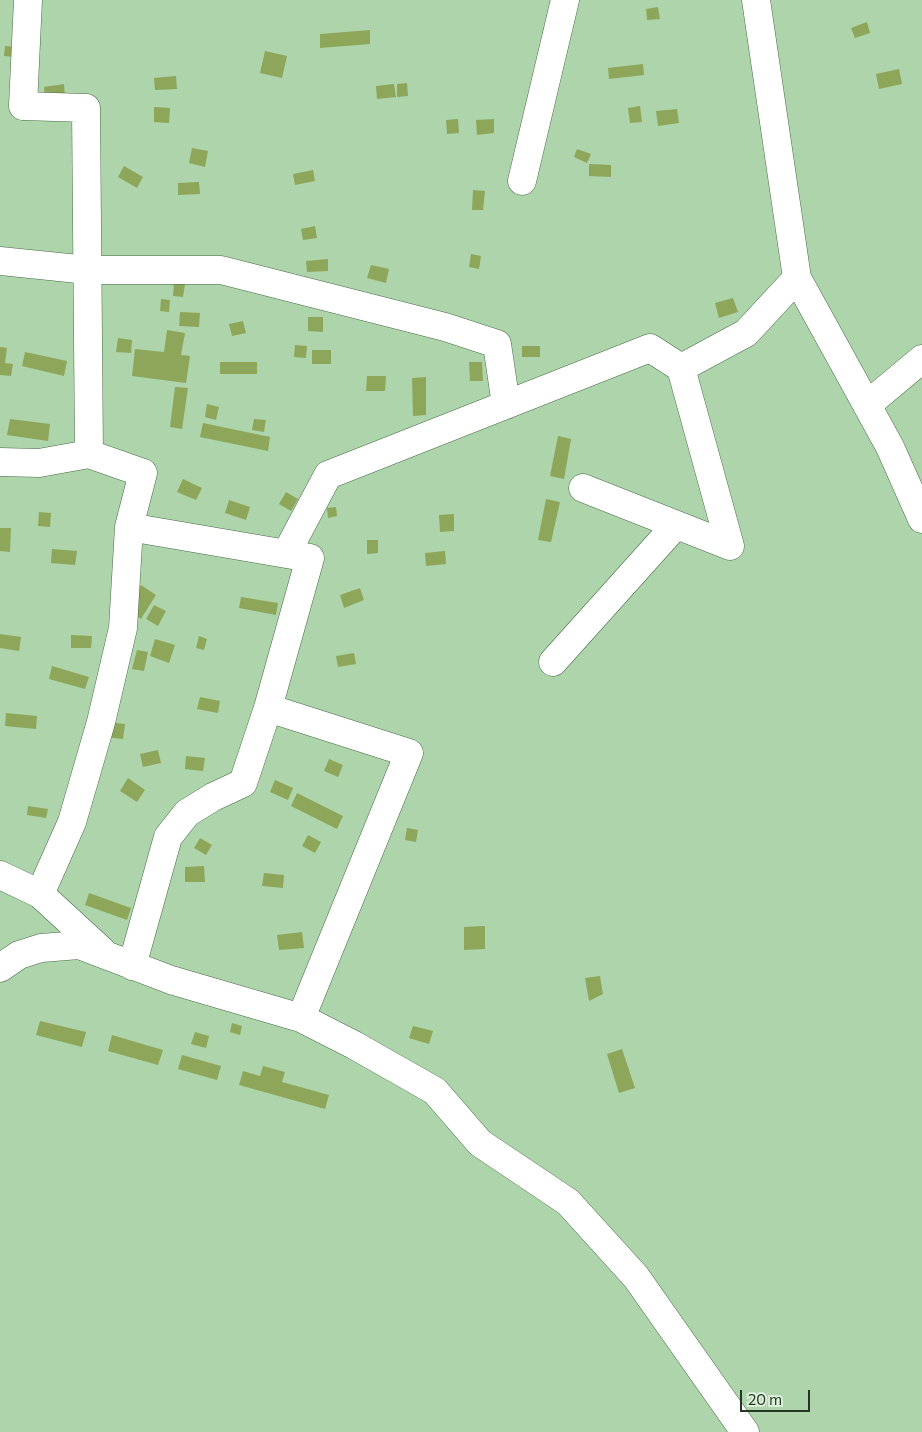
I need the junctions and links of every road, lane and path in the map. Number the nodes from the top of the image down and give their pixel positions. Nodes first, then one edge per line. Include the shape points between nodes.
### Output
1 (28, 0) edge
2 (565, 0) edge
3 (756, 0) edge
4 (522, 181) dead end
5 (0, 261) edge
6 (88, 270) junction
7 (798, 278) junction
8 (922, 359) edge
9 (681, 368) junction
10 (506, 405) junction
11 (867, 405) junction
12 (88, 454) junction
13 (0, 462) edge
14 (583, 488) dead end
15 (922, 519) edge
16 (676, 525) junction
17 (129, 528) junction
18 (286, 554) junction
19 (553, 662) dead end
20 (268, 708) junction
21 (0, 875) edge
22 (40, 894) junction
23 (105, 954) junction
24 (132, 966) junction
25 (0, 968) edge
26 (301, 1018) junction
27 (745, 1432) edge

1 - 6 street via 23,106 86,108
2 - 4 street
3 - 7 street
5 - 6 street
6 - 10 street via 221,270 445,327 497,344
6 - 12 street
7 - 9 street via 746,333
7 - 11 street
8 - 11 street
9 - 10 street via 650,348
9 - 16 street via 730,546
10 - 18 street via 328,475
11 - 15 street
12 - 13 street via 39,463
12 - 17 street via 143,473
14 - 16 street
16 - 19 street
17 - 18 street
17 - 22 street via 123,628 101,722 72,822
18 - 20 street via 310,558
20 - 24 street via 243,784 188,813 168,837
20 - 26 street via 409,753
21 - 22 street
22 - 23 street
23 - 24 street
23 - 25 street via 79,945 41,948 18,955
24 - 26 street
26 - 27 street via 435,1091 480,1143 568,1202 636,1277

